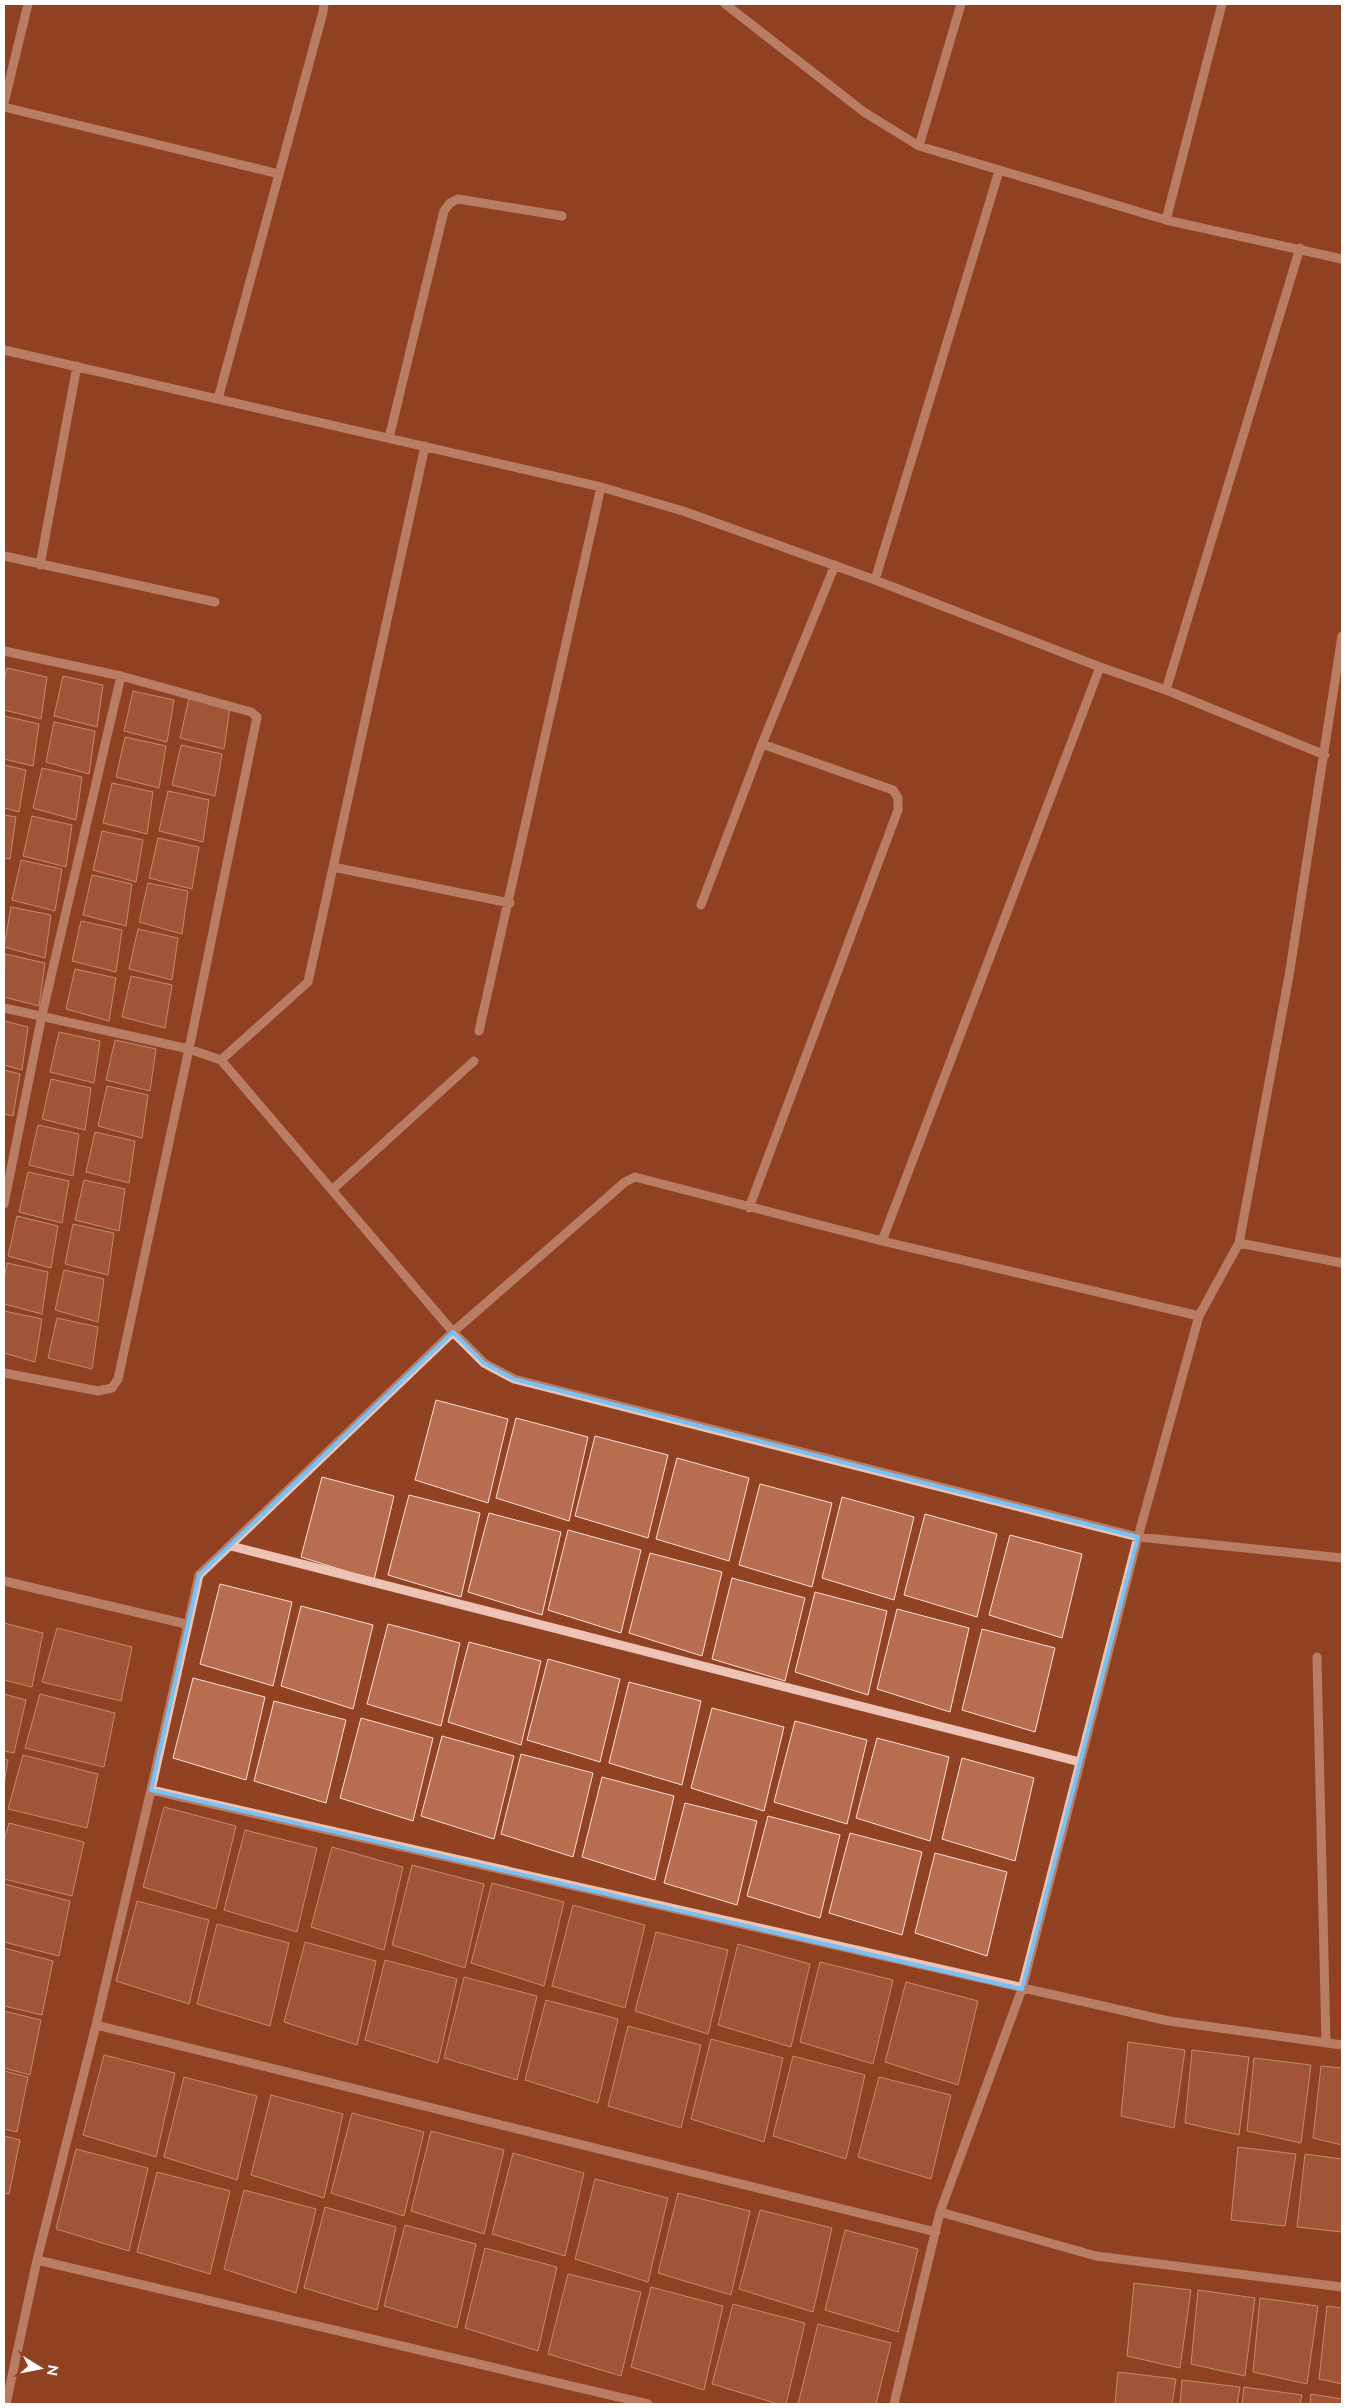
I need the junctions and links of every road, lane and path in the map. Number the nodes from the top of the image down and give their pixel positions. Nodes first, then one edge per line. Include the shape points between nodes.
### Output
1 (28, 4) edge
2 (324, 4) edge
3 (725, 4) edge
4 (961, 4) edge
5 (1222, 4) edge
6 (4, 103) edge
7 (4, 107) edge
8 (919, 146) junction
9 (999, 171) junction
10 (279, 174) junction
11 (562, 216) dead end
12 (1166, 220) junction
13 (1300, 248) junction
14 (1342, 258) edge
15 (4, 350) edge
16 (77, 366) junction
17 (218, 399) junction
18 (389, 438) junction
19 (426, 446) junction
20 (601, 487) junction
21 (4, 556) edge
22 (40, 565) junction
23 (835, 565) junction
24 (876, 580) junction
25 (215, 602) dead end
26 (1342, 641) edge
27 (4, 651) edge
28 (1100, 667) junction
29 (121, 676) junction
30 (1166, 690) junction
31 (762, 744) junction
32 (1325, 755) junction
33 (333, 867) junction
34 (510, 902) junction
35 (701, 905) dead end
36 (4, 1008) edge
37 (42, 1015) junction
38 (479, 1031) dead end
39 (189, 1049) junction
40 (221, 1060) junction
41 (474, 1061) dead end
42 (332, 1190) junction
43 (4, 1204) edge
44 (749, 1208) junction
45 (882, 1241) junction
46 (1239, 1243) junction
47 (1342, 1263) edge
48 (1199, 1316) junction
49 (454, 1332) junction
50 (4, 1373) edge
51 (1138, 1538) junction
52 (231, 1546) junction
53 (1342, 1558) edge
54 (4, 1581) edge
55 (186, 1624) junction
56 (1317, 1657) dead end
57 (1080, 1762) junction
58 (151, 1790) junction
59 (1022, 1989) junction
60 (96, 2025) junction
61 (1326, 2043) junction
62 (1342, 2045) edge
63 (940, 2212) junction
64 (936, 2232) junction
65 (37, 2260) junction
66 (1342, 2287) edge
67 (6, 2404) edge
68 (648, 2404) edge
69 (894, 2404) edge

1 - 6 street
2 - 10 street
3 - 8 street via 864,112
4 - 8 street
5 - 12 street
7 - 10 street
8 - 9 street
9 - 12 street
9 - 24 street
10 - 17 street
11 - 18 street via 458,198 444,210
12 - 13 street
13 - 14 street
13 - 30 street
15 - 16 street
16 - 17 street
16 - 22 street
17 - 18 street
18 - 19 street
19 - 20 street
19 - 33 street
20 - 23 street via 683,511
20 - 34 street
21 - 22 street
22 - 25 street
23 - 24 street
23 - 31 street
24 - 28 street
26 - 32 street
27 - 29 street
28 - 30 street
28 - 45 street
29 - 37 street
29 - 39 street via 251,712 257,717
30 - 32 street
31 - 35 street
31 - 44 street via 893,790 898,798 898,810
32 - 46 street via 1289,976
33 - 34 street
33 - 40 street via 308,982
34 - 38 street
36 - 37 street
37 - 39 street
37 - 43 street
39 - 40 street
39 - 50 street via 118,1379 112,1388 98,1391
40 - 42 street
41 - 42 street
42 - 49 street
44 - 45 street
44 - 49 street via 635,1177 625,1182
45 - 48 street
46 - 47 street
46 - 48 street
48 - 51 street
49 - 51 street via 484,1363 514,1379
49 - 52 street
51 - 53 street
51 - 57 street
52 - 55 street via 199,1575
52 - 57 street
54 - 55 street
55 - 58 street
56 - 61 street
57 - 59 street
58 - 59 street
58 - 60 street
59 - 61 street via 1168,2021
59 - 63 street
60 - 64 street
60 - 65 street
61 - 62 street
63 - 64 street
63 - 66 street via 1096,2256
64 - 69 street
65 - 67 street
65 - 68 street

